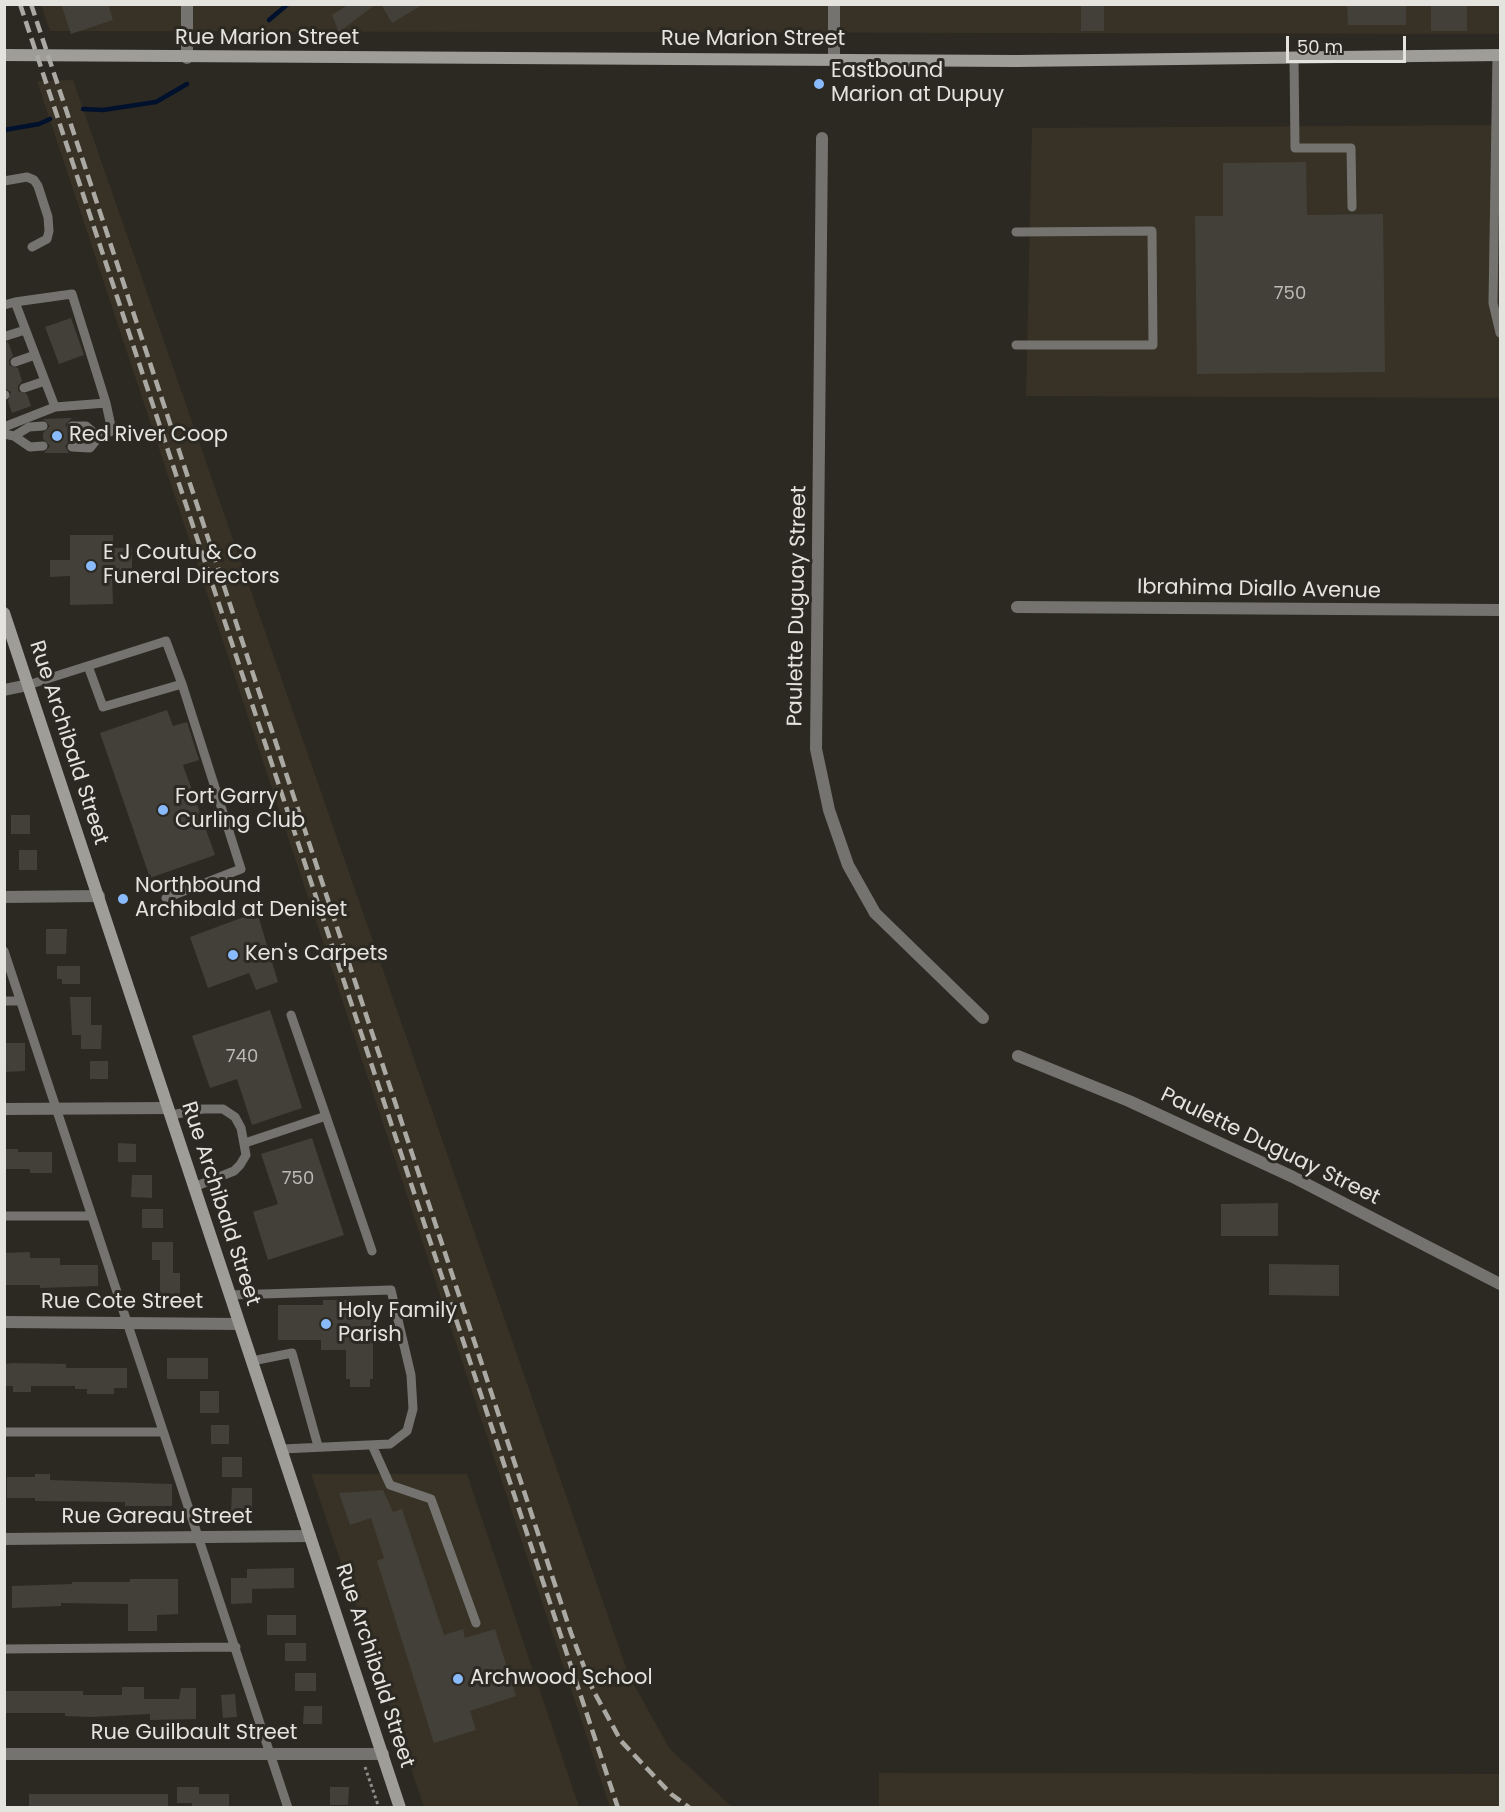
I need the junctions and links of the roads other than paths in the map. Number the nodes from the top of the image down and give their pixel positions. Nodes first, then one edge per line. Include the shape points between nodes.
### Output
1 (188, 4) edge
2 (834, 4) edge
3 (4, 55) edge
4 (1499, 55) edge
5 (1294, 57) junction
6 (187, 58) junction
7 (834, 60) junction
8 (822, 138) dead end
9 (4, 181) edge
10 (1352, 207) dead end
11 (1016, 232) dead end
12 (32, 247) dead end
13 (15, 302) junction
14 (4, 305) edge
15 (25, 330) junction
16 (1500, 333) edge
17 (6, 336) dead end
18 (1016, 345) dead end
19 (35, 355) junction
20 (15, 362) dead end
21 (45, 381) junction
22 (24, 388) dead end
23 (106, 403) junction
24 (55, 407) junction
25 (43, 426) dead end
26 (72, 426) dead end
27 (4, 427) edge
28 (9, 435) edge
29 (99, 436) junction
30 (43, 446) dead end
31 (72, 447) dead end
32 (1017, 607) dead end
33 (1500, 610) edge
34 (4, 613) edge
35 (88, 666) junction
36 (182, 684) junction
37 (28, 686) junction
38 (4, 690) edge
39 (99, 896) junction
40 (4, 897) edge
41 (166, 898) dead end
42 (4, 951) edge
43 (4, 1001) edge
44 (20, 1001) junction
45 (291, 1015) dead end
46 (983, 1018) dead end
47 (1018, 1056) dead end
48 (4, 1109) edge
49 (56, 1109) junction
50 (169, 1112) junction
51 (326, 1116) junction
52 (245, 1143) junction
53 (194, 1187) junction
54 (4, 1216) edge
55 (91, 1216) junction
56 (372, 1251) dead end
57 (1500, 1284) edge
58 (230, 1295) junction
59 (4, 1322) edge
60 (126, 1322) junction
61 (239, 1324) junction
62 (252, 1361) junction
63 (4, 1432) edge
64 (162, 1432) junction
65 (372, 1445) junction
66 (318, 1446) junction
67 (282, 1449) junction
68 (310, 1536) junction
69 (4, 1539) edge
70 (200, 1539) junction
71 (476, 1623) dead end
72 (236, 1647) junction
73 (4, 1649) edge
74 (4, 1754) edge
75 (271, 1754) junction
76 (382, 1754) junction
77 (288, 1808) edge
78 (400, 1808) edge

1 - 6 street
2 - 7 street
3 - 6 main road, Rue Marion Street
4 - 5 main road, Rue Marion Street
4 - 16 lane via 1493,303
5 - 7 main road, Rue Marion Street
5 - 10 lane via 1295,148 1351,148
6 - 7 main road, Rue Marion Street
8 - 46 street, Paulette Duguay Street via 816,748 829,810 848,865 874,913
9 - 12 lane via 27,177 38,186 49,231 46,239
11 - 18 lane via 1152,231 1152,345
13 - 14 lane
13 - 15 lane
13 - 23 lane via 72,294
15 - 17 lane
15 - 19 lane
19 - 20 lane
19 - 21 lane
21 - 22 lane
21 - 24 lane
23 - 24 lane
23 - 29 lane via 112,431
24 - 27 lane
25 - 28 lane
26 - 29 lane via 86,426
28 - 30 lane via 30,447
29 - 31 lane via 90,448
32 - 33 street, Ibrahima Diallo Avenue
34 - 37 main road, Rue Archibald Street
35 - 36 lane via 103,707
35 - 36 lane via 166,641
35 - 37 lane
36 - 41 lane via 241,869
37 - 38 street
37 - 39 main road, Rue Archibald Street
39 - 40 street
39 - 50 main road, Rue Archibald Street
42 - 44 lane
43 - 44 lane
44 - 49 lane
45 - 51 lane
47 - 57 street, Paulette Duguay Street via 1129,1101 1293,1177
48 - 49 street
49 - 50 street
49 - 55 lane
50 - 52 lane via 223,1109 235,1117
50 - 53 main road, Rue Archibald Street
51 - 52 lane
51 - 56 lane
52 - 53 lane via 246,1155 234,1171
53 - 58 main road, Rue Archibald Street
54 - 55 lane
55 - 60 lane
58 - 61 main road, Rue Archibald Street
58 - 65 lane via 391,1290 411,1375 413,1409 407,1431 390,1444
59 - 60 street, Rue Cote Street
60 - 61 street, Rue Cote Street
60 - 64 lane
61 - 62 main road, Rue Archibald Street
62 - 66 lane via 292,1353
62 - 67 main road, Rue Archibald Street
63 - 64 lane
64 - 70 lane
65 - 66 lane
65 - 71 lane via 390,1485 431,1500
66 - 67 lane
67 - 68 main road, Rue Archibald Street
68 - 70 street, Rue Gareau Street
68 - 76 main road, Rue Archibald Street
69 - 70 street, Rue Gareau Street
70 - 72 lane
72 - 73 lane
72 - 75 lane
74 - 75 street, Rue Guilbault Street
75 - 76 street, Rue Guilbault Street
75 - 77 lane
76 - 78 main road, Rue Archibald Street

